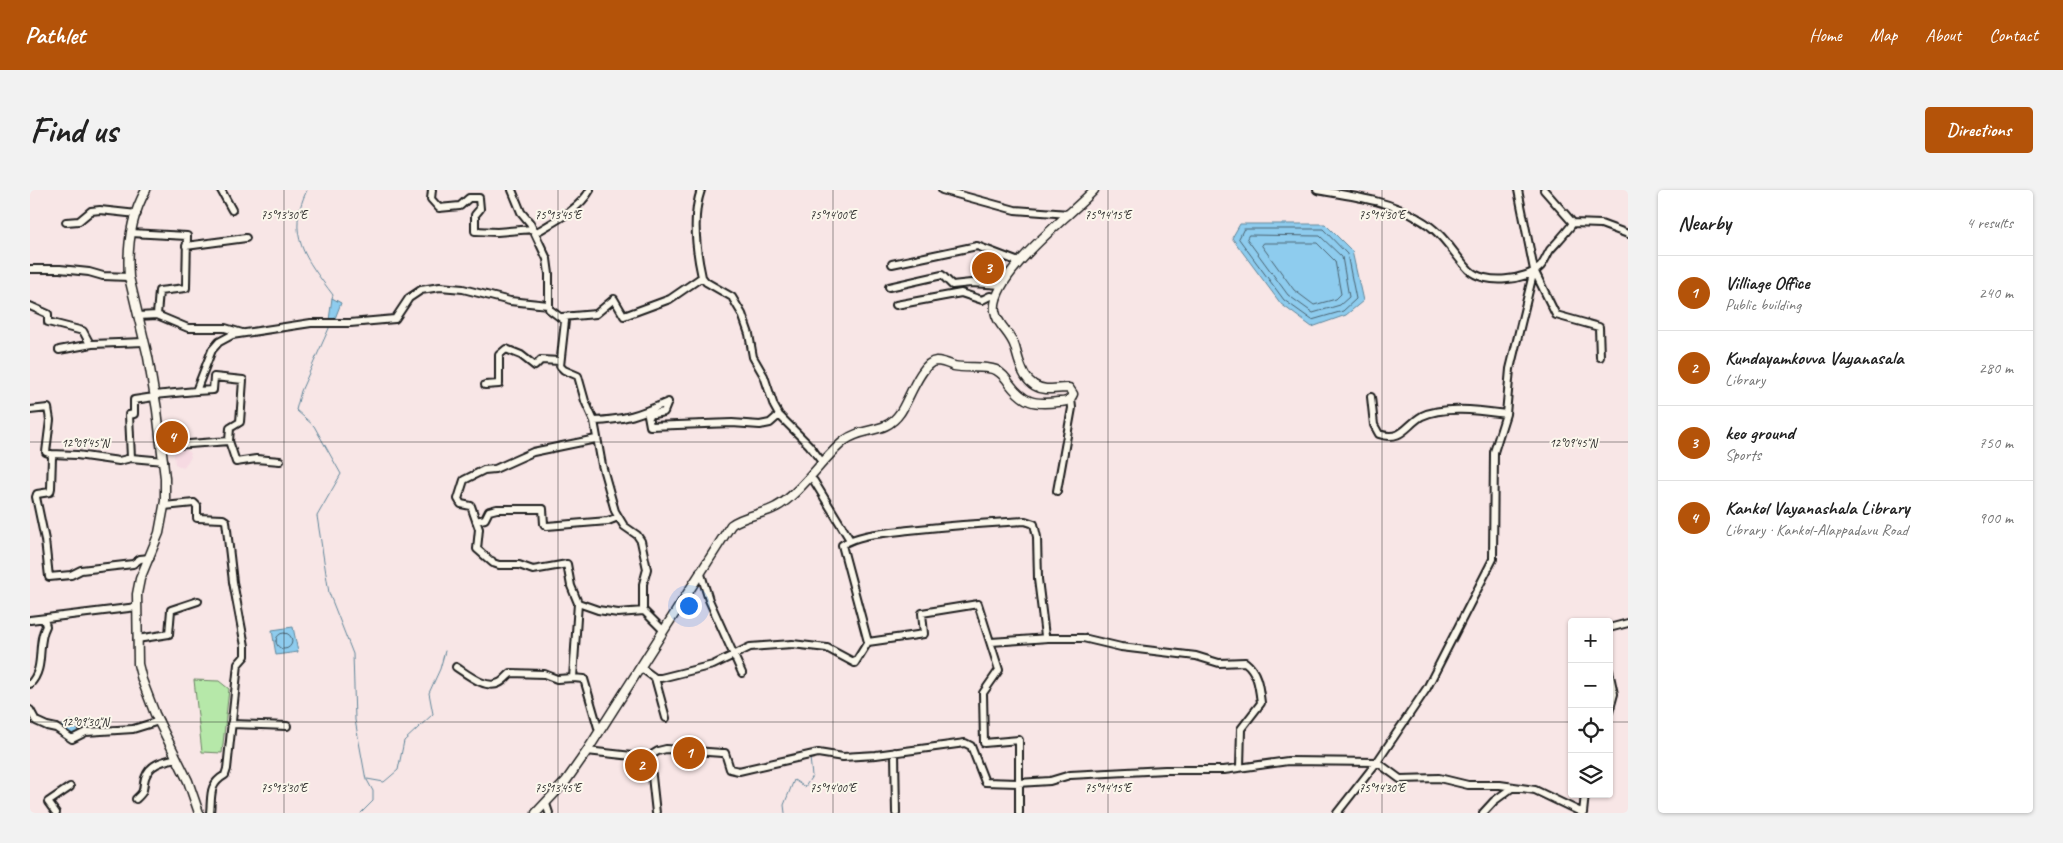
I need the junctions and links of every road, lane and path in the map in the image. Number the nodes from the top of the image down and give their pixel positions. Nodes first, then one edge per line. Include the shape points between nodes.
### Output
1 (146, 190) edge
2 (221, 190) edge
3 (432, 190) edge
4 (512, 190) edge
5 (590, 190) edge
6 (701, 190) edge
7 (942, 190) edge
8 (1317, 190) edge
9 (1518, 190) edge
10 (1544, 190) edge
11 (1090, 192) edge
12 (232, 210) dead end
13 (137, 214) junction
14 (1069, 214) junction
15 (66, 222) dead end
16 (1572, 224) junction
17 (534, 231) junction
18 (131, 233) junction
19 (1628, 234) edge
20 (246, 238) dead end
21 (186, 246) junction
22 (1019, 262) junction
23 (892, 264) dead end
24 (30, 269) edge
25 (1534, 270) junction
26 (129, 277) junction
27 (702, 277) junction
28 (1002, 285) junction
29 (889, 287) dead end
30 (997, 297) junction
31 (548, 305) junction
32 (30, 306) edge
33 (896, 306) dead end
34 (157, 315) junction
35 (138, 316) junction
36 (562, 317) junction
37 (245, 333) junction
38 (144, 342) junction
39 (90, 344) junction
40 (59, 350) dead end
41 (1600, 358) dead end
42 (560, 361) junction
43 (485, 385) dead end
44 (196, 391) junction
45 (154, 396) junction
46 (1371, 397) dead end
47 (1072, 398) junction
48 (30, 410) edge
49 (1506, 414) junction
50 (779, 415) junction
51 (594, 421) junction
52 (596, 439) junction
53 (229, 441) junction
54 (163, 446) junction
55 (51, 454) junction
56 (132, 458) junction
57 (164, 461) junction
58 (280, 461) dead end
59 (822, 462) junction
60 (814, 481) dead end
61 (1057, 491) dead end
62 (33, 494) edge
63 (164, 506) junction
64 (618, 517) junction
65 (476, 520) junction
66 (850, 540) junction
67 (150, 558) junction
68 (700, 571) junction
69 (198, 601) dead end
70 (578, 603) junction
71 (137, 607) junction
72 (643, 611) junction
73 (44, 618) junction
74 (30, 620) edge
75 (1628, 623) edge
76 (1613, 627) edge
77 (663, 630) junction
78 (1048, 638) junction
79 (137, 639) junction
80 (868, 642) junction
81 (990, 642) junction
82 (733, 656) junction
83 (456, 667) dead end
84 (640, 667) junction
85 (742, 673) dead end
86 (573, 678) junction
87 (655, 678) junction
88 (30, 684) edge
89 (30, 710) edge
90 (666, 718) dead end
91 (159, 722) junction
92 (231, 724) junction
93 (288, 726) dead end
94 (599, 731) junction
95 (965, 743) junction
96 (984, 744) junction
97 (587, 751) junction
98 (895, 752) junction
99 (648, 757) junction
100 (177, 758) junction
101 (1377, 762) junction
102 (1240, 767) junction
103 (1018, 783) junction
104 (1513, 786) junction
105 (70, 787) dead end
106 (1585, 798) edge
107 (136, 799) dead end
108 (546, 804) junction
109 (56, 813) edge
110 (199, 813) edge
111 (210, 813) edge
112 (536, 813) edge
113 (549, 813) edge
114 (656, 813) edge
115 (896, 813) edge
116 (1019, 813) edge
117 (1338, 813) edge
118 (1483, 813) edge
119 (1583, 813) edge

1 - 13 main road
2 - 12 street
3 - 17 street via 431,199 439,208 460,206 469,198 479,198 475,231
4 - 17 street
5 - 17 street via 574,207
6 - 27 street via 696,222
7 - 14 street via 1015,210
8 - 25 street via 1363,198 1417,217 1442,234 1471,272 1486,278 1518,277
9 - 25 street
10 - 16 street
11 - 14 main road
13 - 15 street via 91,211 79,221
13 - 18 main road
14 - 22 main road
16 - 19 street via 1602,224
16 - 25 street via 1540,267
17 - 31 street via 547,259
18 - 21 street via 187,236
18 - 26 main road
20 - 21 street
21 - 34 street via 186,288 159,290
22 - 23 street via 977,246
22 - 28 main road
24 - 26 street
25 - 41 street via 1556,315 1599,327
25 - 49 street via 1510,369
26 - 35 main road
27 - 36 street via 670,299 624,316 614,299 596,314
27 - 50 street via 732,297 742,314 752,357 764,376
28 - 29 street via 952,285 942,275
28 - 30 main road
30 - 33 street via 982,300 961,293
30 - 47 main road via 997,316 1013,340 1024,374 1039,387 1069,388
31 - 36 street
31 - 37 street via 440,287 421,290 409,298 395,319 350,324 311,323
32 - 39 street via 48,314 48,322 83,331
34 - 35 street
34 - 37 street via 188,328 225,328
35 - 38 main road
36 - 42 street via 565,330
37 - 44 street via 219,342
38 - 39 street
38 - 45 main road
39 - 40 street
42 - 43 street via 541,360 535,366 506,349 499,355 499,384
42 - 51 street via 564,370 578,376 584,401
44 - 45 street
44 - 53 street via 213,390 214,378 243,380 240,422 230,428
45 - 54 main road
45 - 56 street via 134,400 134,414 129,415
46 - 49 street via 1374,425 1379,434 1386,436 1400,434 1424,415 1439,411 1482,410
47 - 59 main road via 1051,403 1030,402 1021,398 998,371 932,362 923,370 901,412 887,426 853,436
47 - 61 street
48 - 55 street via 48,408 50,420 46,452
49 - 101 street via 1494,452 1493,559 1427,688
50 - 51 street via 770,423 760,425 650,426 648,415 664,412 668,402 632,417
50 - 59 street
51 - 52 street
52 - 64 street
52 - 65 street via 533,452 464,480 458,499 461,504 471,506
53 - 54 street
53 - 58 street via 236,462 256,459
54 - 57 main road
55 - 56 street via 119,461
55 - 62 street via 50,492
56 - 57 street
57 - 63 main road
59 - 68 main road via 786,501 731,525
60 - 66 street
62 - 67 street via 45,540 49,577 133,564
63 - 67 main road
63 - 92 street via 194,503 198,519 226,521 245,646 245,656 238,664
64 - 65 street via 608,521 547,526 543,509 497,509 489,510 485,519
64 - 72 street via 637,535 645,557
65 - 70 street via 480,537 477,549 499,566 533,570 567,564
66 - 78 street via 963,524 1030,522 1034,524 1037,537 1042,625
66 - 80 street via 842,545
67 - 71 main road via 138,586
68 - 77 main road
68 - 82 street
69 - 79 street via 171,610 169,634
70 - 72 street via 598,610
70 - 86 street
71 - 73 street
71 - 79 main road
72 - 77 street
73 - 74 street
73 - 88 street via 46,626 41,635 41,660
75 - 76 street
77 - 84 main road
78 - 81 street
78 - 102 street via 1083,638 1121,647 1196,656 1219,663 1245,662 1257,677 1261,703 1241,729
79 - 91 main road via 142,680
80 - 81 street via 924,634 922,613 978,604
80 - 82 street via 855,663 827,648 792,644 750,647
81 - 96 street via 999,670 983,693
82 - 85 street
82 - 87 street via 697,670
83 - 86 street via 492,685 511,673
84 - 87 street
84 - 94 main road
86 - 94 street via 584,680
87 - 90 street
89 - 91 street via 36,721 56,728 72,739 86,732 133,729
91 - 100 main road
92 - 93 street
92 - 111 street via 227,769 213,784
94 - 97 main road
95 - 96 street
95 - 98 street
95 - 103 street via 971,746 985,782
96 - 103 street via 1019,740
97 - 99 street
97 - 108 main road
98 - 99 street via 843,756 818,753 740,771 730,770 725,753 666,749
98 - 115 street
99 - 114 street via 652,765
100 - 107 street via 155,764 145,776 144,791
100 - 110 main road
101 - 102 street via 1288,761
101 - 104 street via 1400,779 1439,778 1468,785
101 - 117 street
102 - 103 street via 1070,775 1050,781
103 - 116 street
104 - 118 street
104 - 119 street via 1535,790
105 - 109 street via 48,802
106 - 119 street
108 - 112 main road
108 - 113 street

